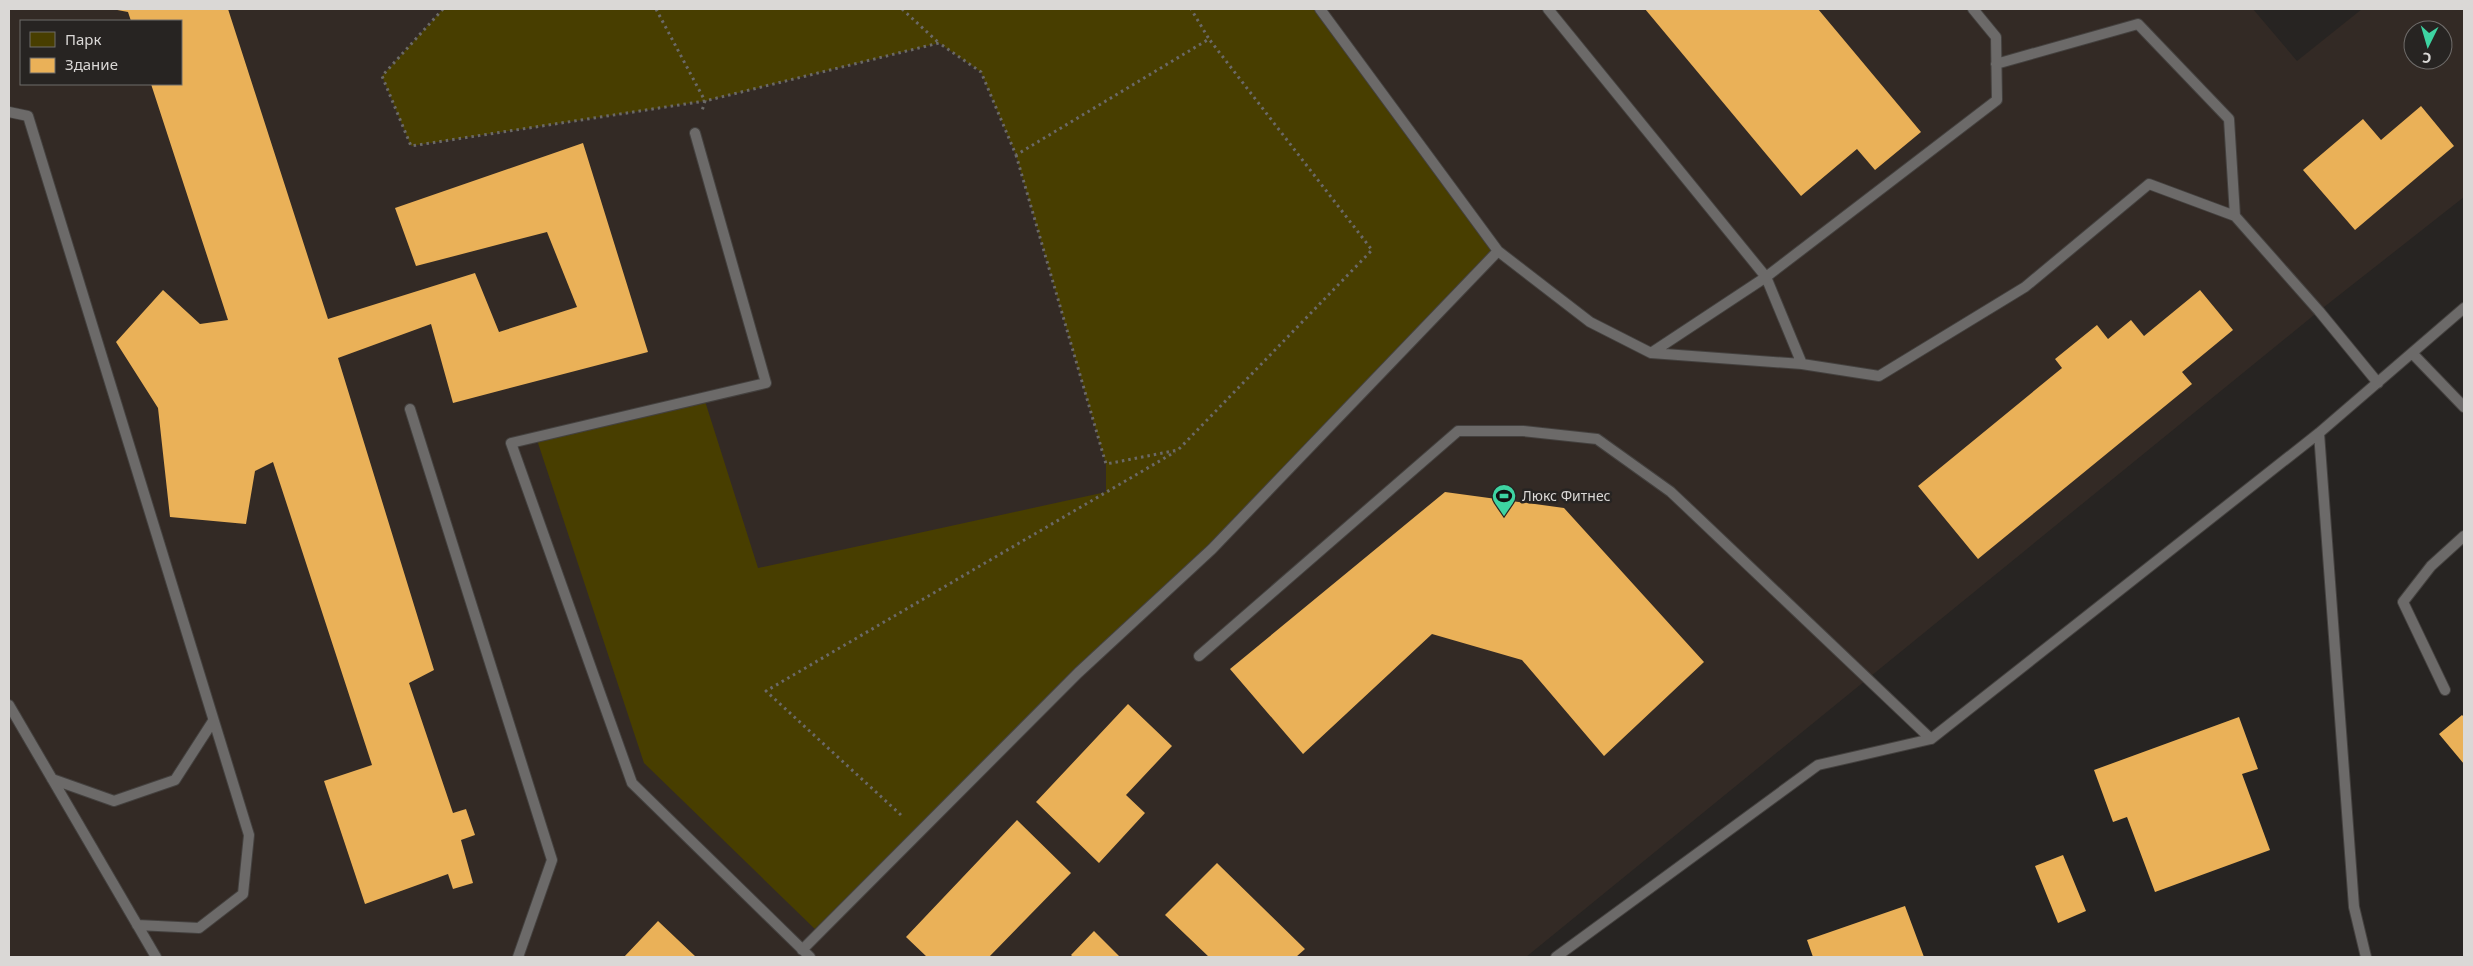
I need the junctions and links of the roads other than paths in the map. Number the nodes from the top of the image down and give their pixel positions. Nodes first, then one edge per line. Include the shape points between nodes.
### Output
1 (1548, 9) edge
2 (1973, 9) edge
3 (1326, 11) edge
4 (1996, 64) junction
5 (9, 112) edge
6 (695, 133) dead end
7 (2235, 216) junction
8 (1498, 251) junction
9 (1766, 277) junction
10 (2464, 308) edge
11 (1651, 353) junction
12 (2412, 353) junction
13 (1802, 364) junction
14 (2378, 382) junction
15 (2464, 407) edge
16 (410, 409) dead end
17 (2319, 433) junction
18 (2464, 536) edge
19 (1199, 656) dead end
20 (2445, 690) dead end
21 (9, 705) edge
22 (213, 721) junction
23 (1931, 739) junction
24 (52, 779) junction
25 (137, 925) junction
26 (806, 954) edge
27 (156, 957) edge
28 (518, 957) edge
29 (1556, 957) edge
30 (2366, 957) edge

1 - 9 lane
2 - 4 lane via 1996,37
3 - 8 lane
4 - 7 lane via 2138,24 2230,119
4 - 9 lane via 1997,100
5 - 22 lane via 28,116
6 - 26 lane via 766,383 511,443 632,783
7 - 13 lane via 2149,184 2024,287 1879,376
7 - 14 lane
8 - 11 lane via 1590,322
8 - 26 lane via 1212,549 1078,673 919,833
9 - 11 lane
9 - 13 lane
10 - 12 lane
11 - 13 lane
12 - 14 lane
12 - 15 lane
14 - 17 lane
16 - 28 lane via 552,860
17 - 23 lane
17 - 30 lane via 2354,907
18 - 20 lane via 2431,566 2403,602
19 - 23 lane via 1458,431 1523,431 1597,439 1671,492
21 - 24 lane
22 - 24 lane via 175,780 114,801
22 - 25 lane via 249,835 243,894 199,928
23 - 29 lane via 1818,765
24 - 25 lane
25 - 27 lane

